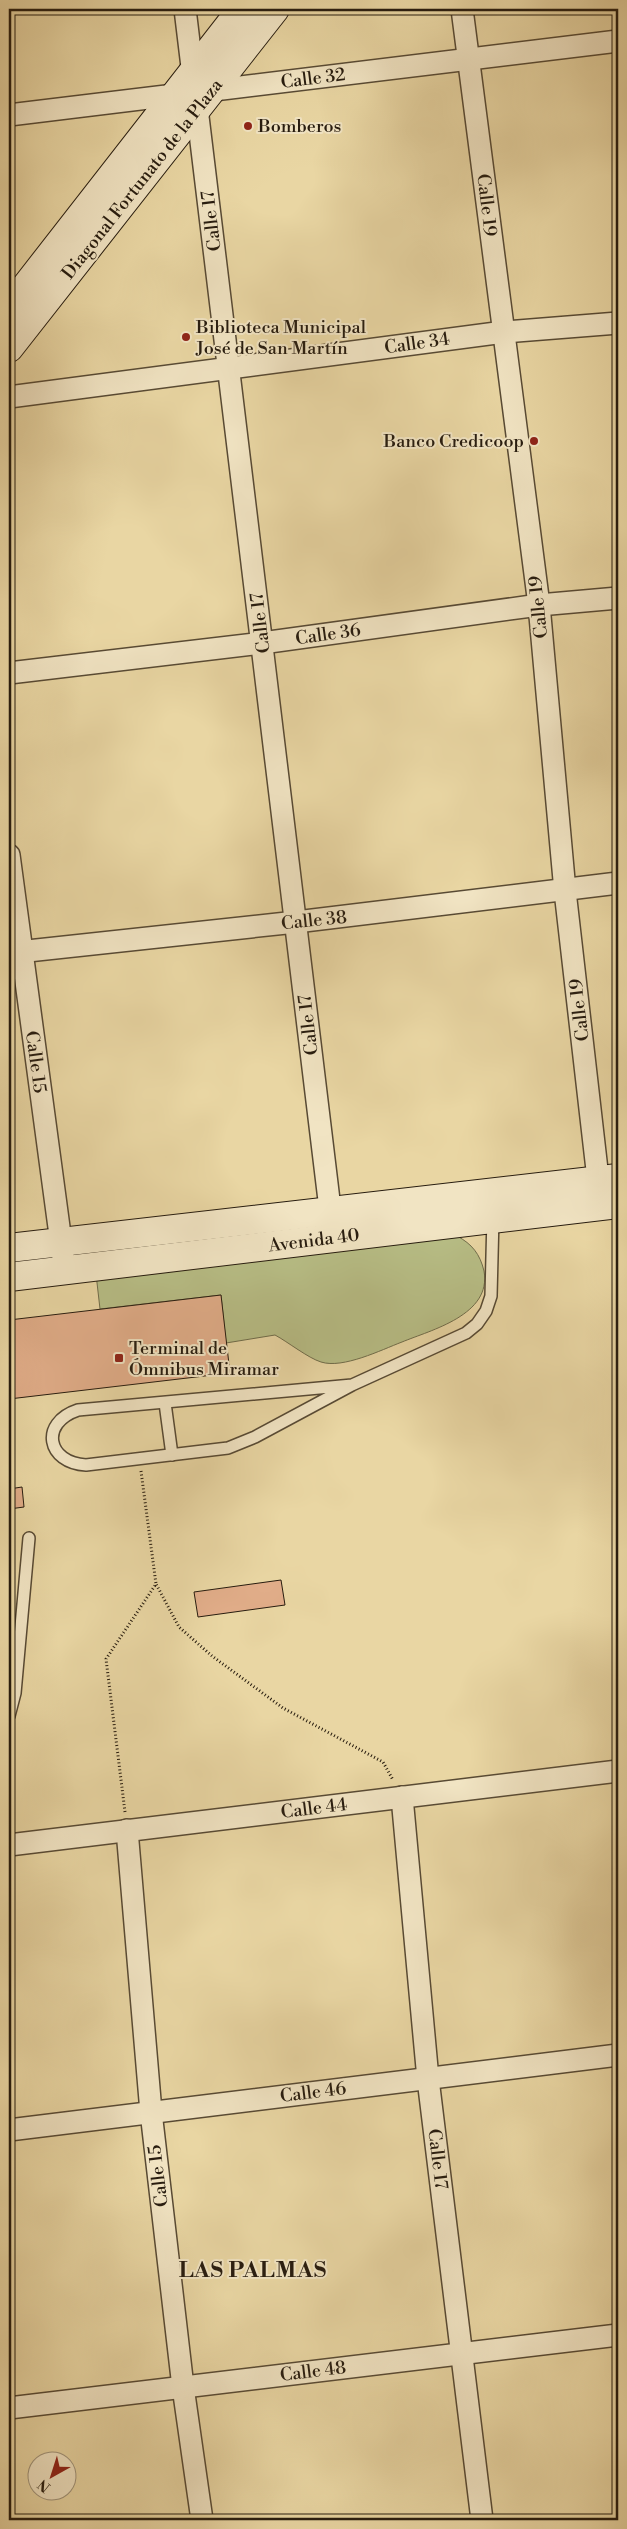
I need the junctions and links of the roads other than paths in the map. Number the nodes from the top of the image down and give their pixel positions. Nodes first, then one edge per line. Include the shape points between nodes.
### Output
1 (185, 9) edge
2 (242, 9) edge
3 (275, 9) edge
4 (462, 9) edge
5 (618, 41) edge
6 (468, 60) junction
7 (194, 92) junction
8 (9, 115) edge
9 (9, 308) edge
10 (618, 323) edge
11 (504, 332) junction
12 (9, 348) edge
13 (229, 368) junction
14 (9, 397) edge
15 (618, 598) edge
16 (539, 605) junction
17 (262, 643) junction
18 (9, 673) edge
19 (9, 855) edge
20 (618, 883) edge
21 (565, 891) junction
22 (296, 922) junction
23 (15, 952) edge
24 (609, 1192) edge
25 (492, 1206) junction
26 (333, 1225) junction
27 (60, 1241) junction
28 (9, 1248) edge
29 (64, 1270) junction
30 (9, 1277) edge
31 (352, 1385) junction
32 (165, 1402) junction
33 (172, 1455) junction
34 (29, 1538) dead end
35 (9, 1716) edge
36 (618, 1771) edge
37 (402, 1797) junction
38 (127, 1830) junction
39 (9, 1845) edge
40 (618, 2055) edge
41 (428, 2078) junction
42 (151, 2112) junction
43 (9, 2130) edge
44 (618, 2335) edge
45 (463, 2353) junction
46 (183, 2387) junction
47 (9, 2408) edge
48 (202, 2520) edge
49 (482, 2520) edge

1 - 7 street, Calle 17
2 - 7 main road, Diagonal Fortunato de la Plaza
3 - 7 main road, Diagonal Fortunato de la Plaza
4 - 6 street, Calle 19
5 - 6 street, Calle 32
6 - 7 street, Calle 32
6 - 11 street, Calle 19
7 - 8 street, Calle 32
7 - 9 main road, Diagonal Fortunato de la Plaza
7 - 12 main road, Diagonal Fortunato de la Plaza
7 - 13 street, Calle 17
10 - 11 street, Calle 34
11 - 13 street, Calle 34
11 - 16 street, Calle 19
13 - 14 street, Calle 34
13 - 17 street, Calle 17
15 - 16 street, Calle 36
16 - 17 street, Calle 36
16 - 21 street, Calle 19
17 - 18 street, Calle 36
17 - 22 street, Calle 17
19 - 23 street, Calle 15
20 - 21 street, Calle 38
21 - 22 street, Calle 38
21 - 24 street, Calle 19
22 - 23 street, Calle 38
22 - 26 street, Calle 17
23 - 27 street, Calle 15
24 - 25 main road, Avenida 40
25 - 26 main road, Avenida 40
25 - 31 lane via 491,1296 477,1324 454,1340
26 - 27 main road, Avenida 40
26 - 29 main road, Avenida 40
27 - 28 main road, Avenida 40
27 - 29 street, Calle 15
29 - 30 main road, Avenida 40
31 - 32 lane
31 - 33 lane via 256,1438 228,1448
32 - 33 lane
32 - 33 lane via 78,1410 67,1414 52,1430 51,1441 66,1460 78,1465
34 - 35 lane via 15,1693
36 - 37 street, Calle 44
37 - 38 street, Calle 44
37 - 41 street, Calle 17
38 - 39 street, Calle 44
38 - 42 street, Calle 15
40 - 41 street, Calle 46
41 - 42 street, Calle 46
41 - 45 street, Calle 17
42 - 43 street, Calle 46
42 - 46 street, Calle 15
44 - 45 street, Calle 48
45 - 46 street, Calle 48
45 - 49 street, Calle 17
46 - 47 street, Calle 48
46 - 48 street, Calle 15

